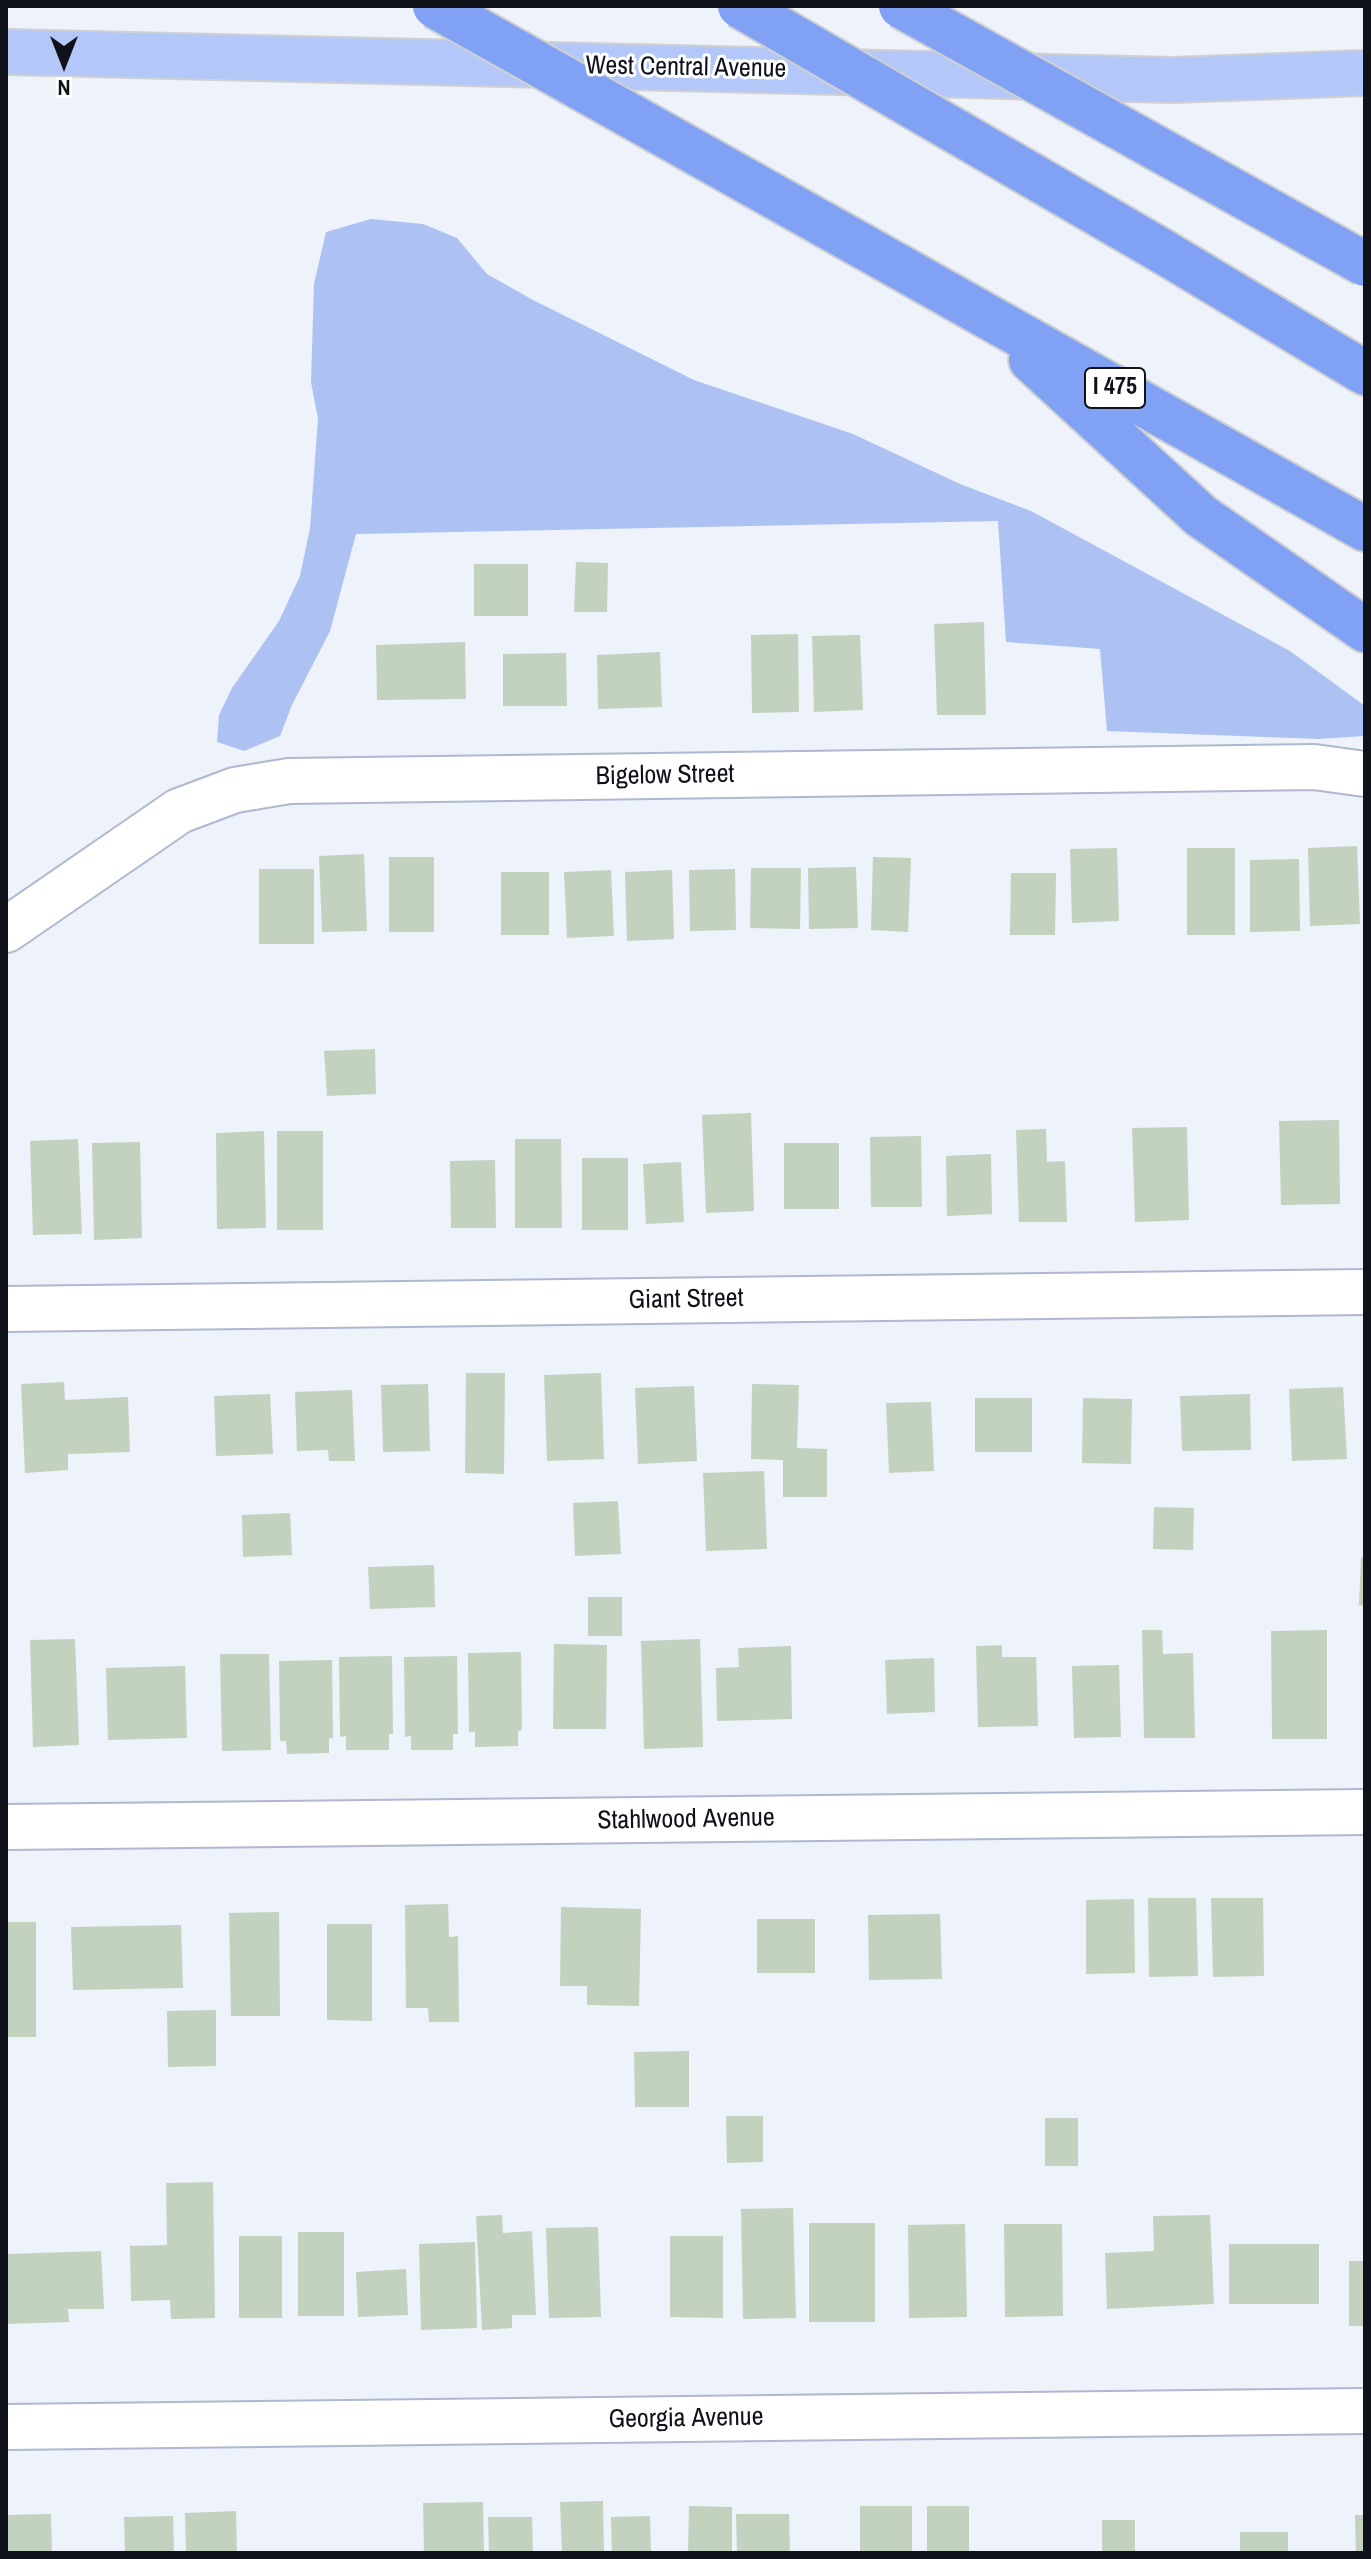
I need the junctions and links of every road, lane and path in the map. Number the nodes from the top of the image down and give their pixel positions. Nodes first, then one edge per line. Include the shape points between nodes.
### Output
1 (435, 6) edge
2 (740, 6) edge
3 (901, 6) edge
4 (6, 52) edge
5 (1365, 73) edge
6 (1365, 264) edge
7 (976, 310) junction
8 (1365, 373) edge
9 (1365, 529) edge
10 (1365, 630) edge
11 (1365, 774) edge
12 (6, 930) edge
13 (1365, 1292) edge
14 (6, 1309) edge
15 (1365, 1812) edge
16 (6, 1827) edge
17 (1365, 2411) edge
18 (6, 2427) edge

1 - 7 highway, I 475, bridge
2 - 8 highway, bridge
3 - 6 highway, bridge
4 - 5 main road, West Central Avenue via 1173,80
7 - 9 highway, I 475
7 - 10 highway via 1201,516
11 - 12 street, Bigelow Street via 1314,767 289,781 235,790 179,811
13 - 14 street, Giant Street
15 - 16 street, Stahlwood Avenue
17 - 18 street, Georgia Avenue

